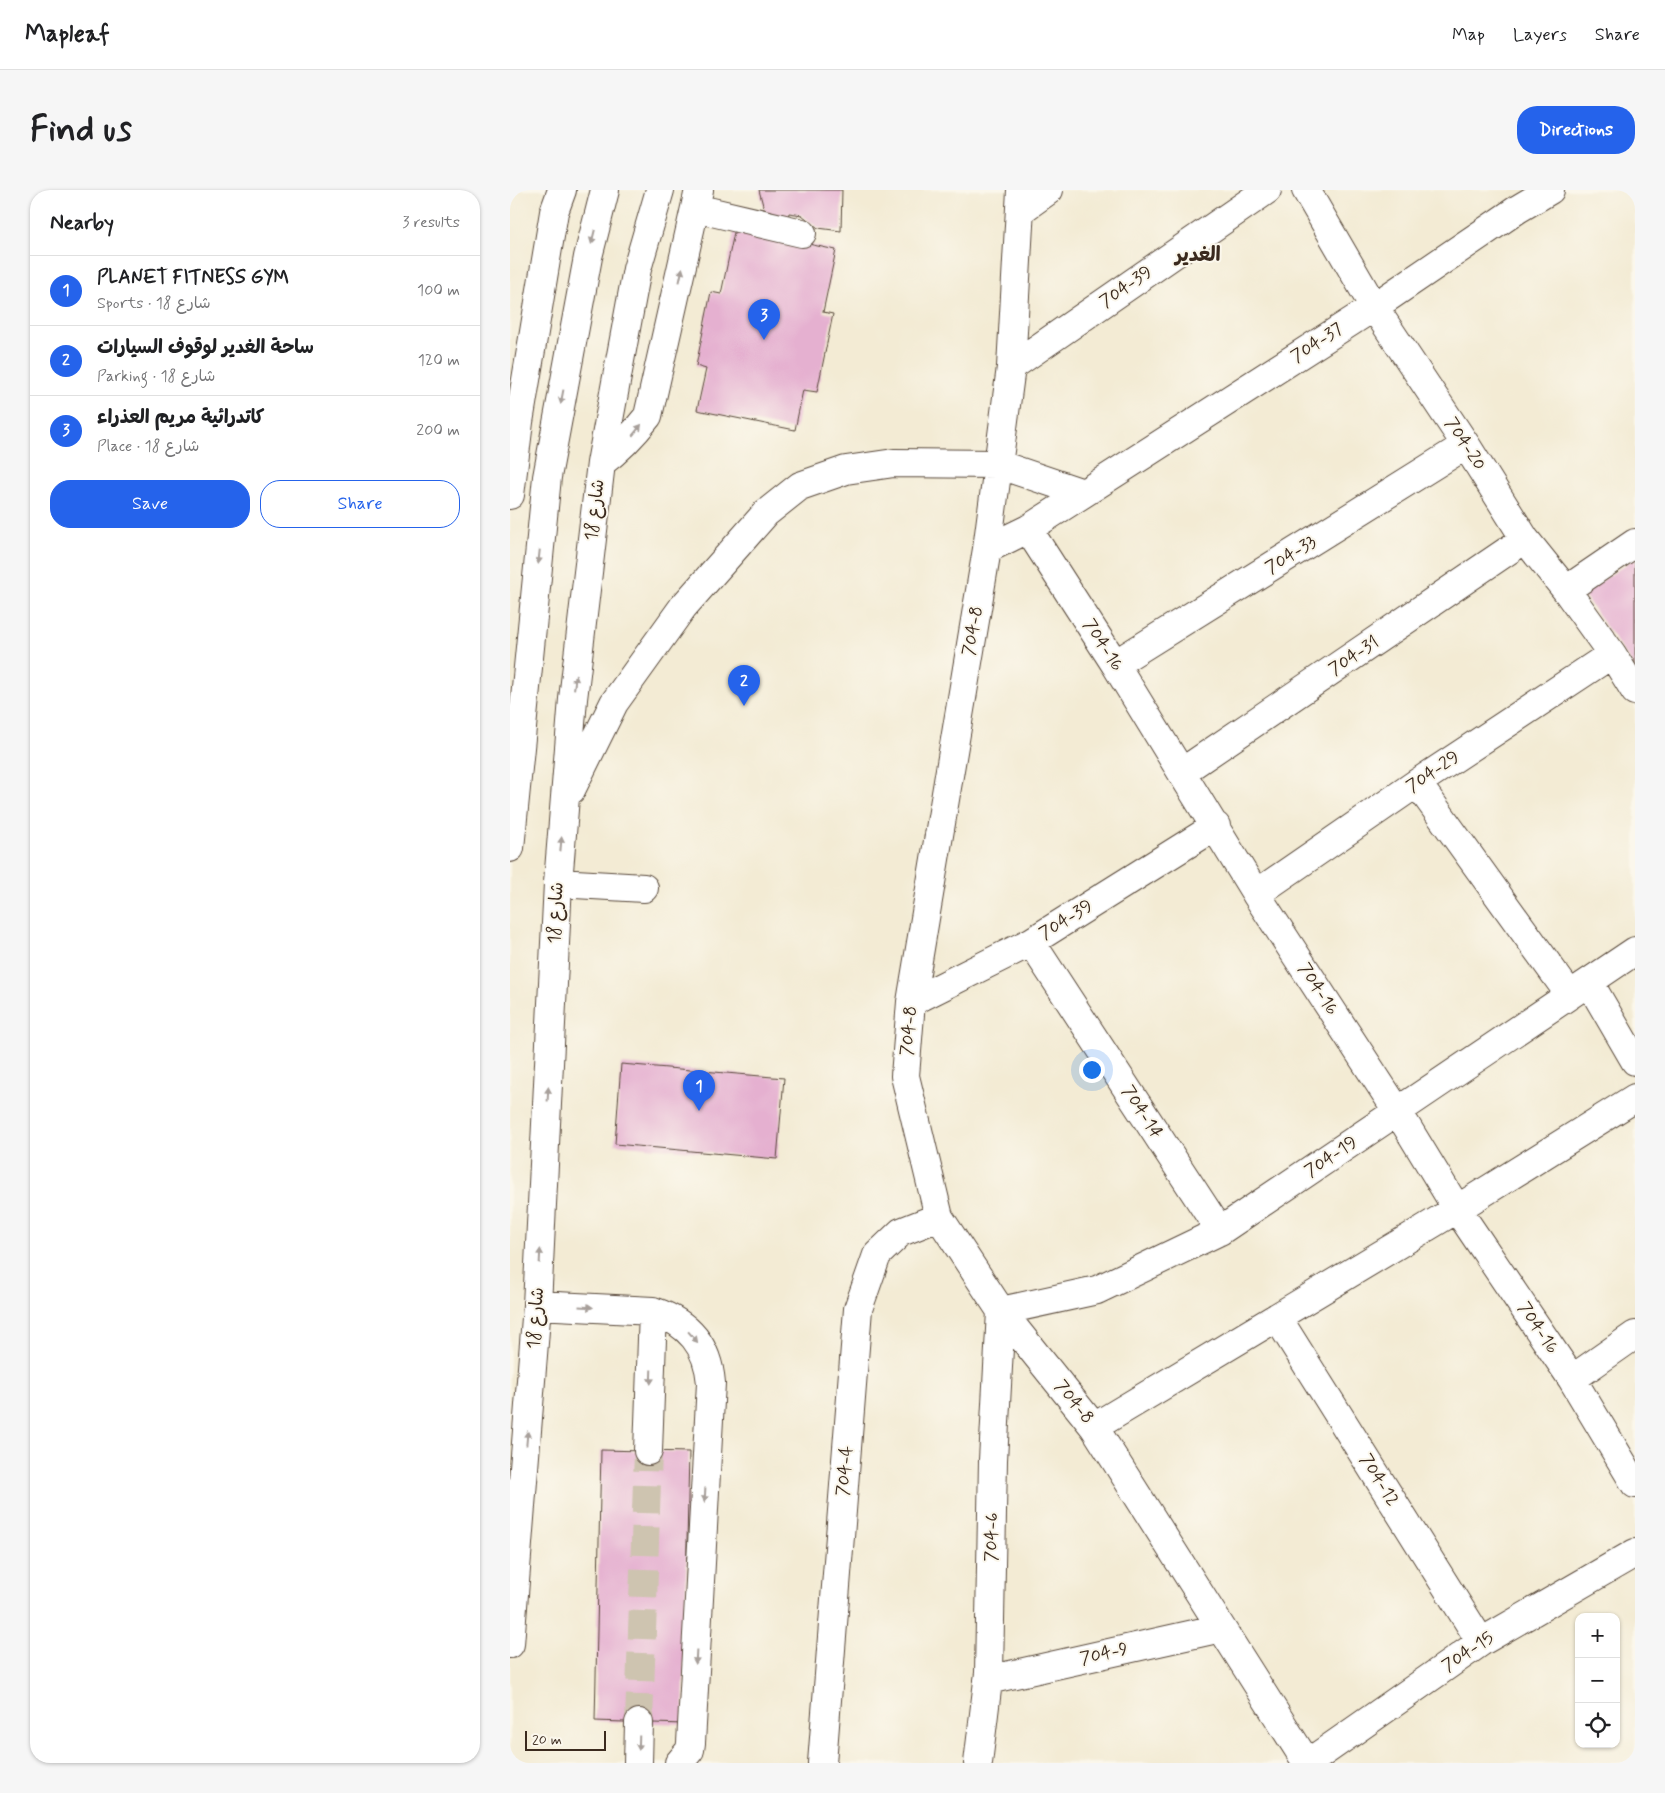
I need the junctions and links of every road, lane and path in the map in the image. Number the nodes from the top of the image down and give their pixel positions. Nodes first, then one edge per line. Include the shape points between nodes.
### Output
1 (562, 190) edge
2 (605, 190) edge
3 (660, 190) edge
4 (1049, 190) edge
5 (1267, 190) edge
6 (1306, 190) edge
7 (1550, 190) edge
8 (697, 199) edge
9 (1021, 200) edge
10 (1512, 200) edge
11 (802, 233) dead end
12 (1374, 307) junction
13 (1011, 367) junction
14 (1466, 445) junction
15 (601, 463) junction
16 (997, 464) junction
17 (1083, 493) junction
18 (510, 495) edge
19 (1028, 529) junction
20 (1525, 539) junction
21 (1635, 543) edge
22 (987, 549) junction
23 (1566, 590) junction
24 (1612, 654) junction
25 (1115, 664) junction
26 (1635, 690) edge
27 (1182, 772) junction
28 (1417, 783) junction
29 (564, 803) junction
30 (1216, 826) junction
31 (510, 848) edge
32 (558, 883) junction
33 (644, 888) dead end
34 (1256, 894) junction
35 (1031, 942) junction
36 (1635, 951) edge
37 (1579, 988) junction
38 (911, 1002) junction
39 (1635, 1061) edge
40 (1635, 1098) edge
41 (1398, 1112) junction
42 (1457, 1209) junction
43 (938, 1217) junction
44 (1220, 1232) junction
45 (537, 1305) junction
46 (653, 1311) junction
47 (1001, 1311) junction
48 (1277, 1317) junction
49 (1635, 1335) edge
50 (1572, 1379) junction
51 (1094, 1426) junction
52 (648, 1451) tunnel mouth
53 (1635, 1484) edge
54 (1635, 1553) edge
55 (1221, 1628) junction
56 (1481, 1642) junction
57 (510, 1644) edge
58 (988, 1680) junction
59 (639, 1722) tunnel mouth
60 (638, 1763) edge
61 (679, 1763) edge
62 (822, 1763) edge
63 (978, 1763) edge
64 (1307, 1763) edge

1 - 18 street via 554,212
2 -> 31 street via 588,257 547,477
3 - 15 street, شارع 18 via 637,269
4 - 9 street
5 - 13 street, 704-39
6 - 12 street, 704-20
7 - 10 street, 704-37
8 - 11 street
15 -> 8 street via 617,452 648,416
9 - 13 street, 704-8
10 - 12 street, 704-37
12 - 14 street, 704-20
12 - 17 street, 704-37
13 - 16 street, 704-8
14 - 20 street, 704-20
14 - 25 street, 704-33
29 -> 15 street, شارع 18 via 572,699
16 - 17 street
16 - 22 street, 704-8
16 - 29 street via 894,463 846,470 800,486 766,513 683,607 614,703
17 - 19 street, 704-37
19 - 22 street
19 - 25 street, 704-16
20 - 23 street, 704-20
20 - 27 street, 704-31
21 - 23 street
22 - 38 street, 704-8
23 - 24 street, 704-20
24 - 26 street, 704-20
24 - 28 street, 704-29
25 - 27 street, 704-16
27 - 30 street, 704-16
28 - 34 street, 704-29
28 - 37 street
32 -> 29 street, شارع 18
30 - 34 street, 704-16
30 - 35 street, 704-39
32 - 33 street
45 -> 32 street, شارع 18
34 - 41 street, 704-16
35 - 38 street, 704-39
35 - 44 street, 704-14
36 - 37 street, 704-19
37 - 39 street
37 - 41 street, 704-19
38 - 43 street, 704-8 via 905,1076
40 - 42 street
41 - 42 street, 704-16
41 - 44 street, 704-19
42 - 48 street
42 - 50 street, 704-16
43 - 47 street, 704-8
43 - 62 street, 704-4 via 901,1232 877,1255 858,1309
44 - 47 street, 704-19 via 1097,1290
45 -> 46 street
57 -> 45 street, شارع 18
46 -> 52 street
46 -> 61 street via 665,1314 693,1336 709,1365 692,1743
47 - 51 street, 704-8
47 - 58 street, 704-6 via 993,1460
48 - 51 street
48 - 56 street, 704-12
49 - 50 street
50 - 53 street, 704-16
51 - 55 street, 704-8
54 - 56 street, 704-15
55 - 58 street, 704-9
55 - 64 street, 704-8
56 - 64 street, 704-15
58 - 63 street, 704-6
59 -> 60 street

